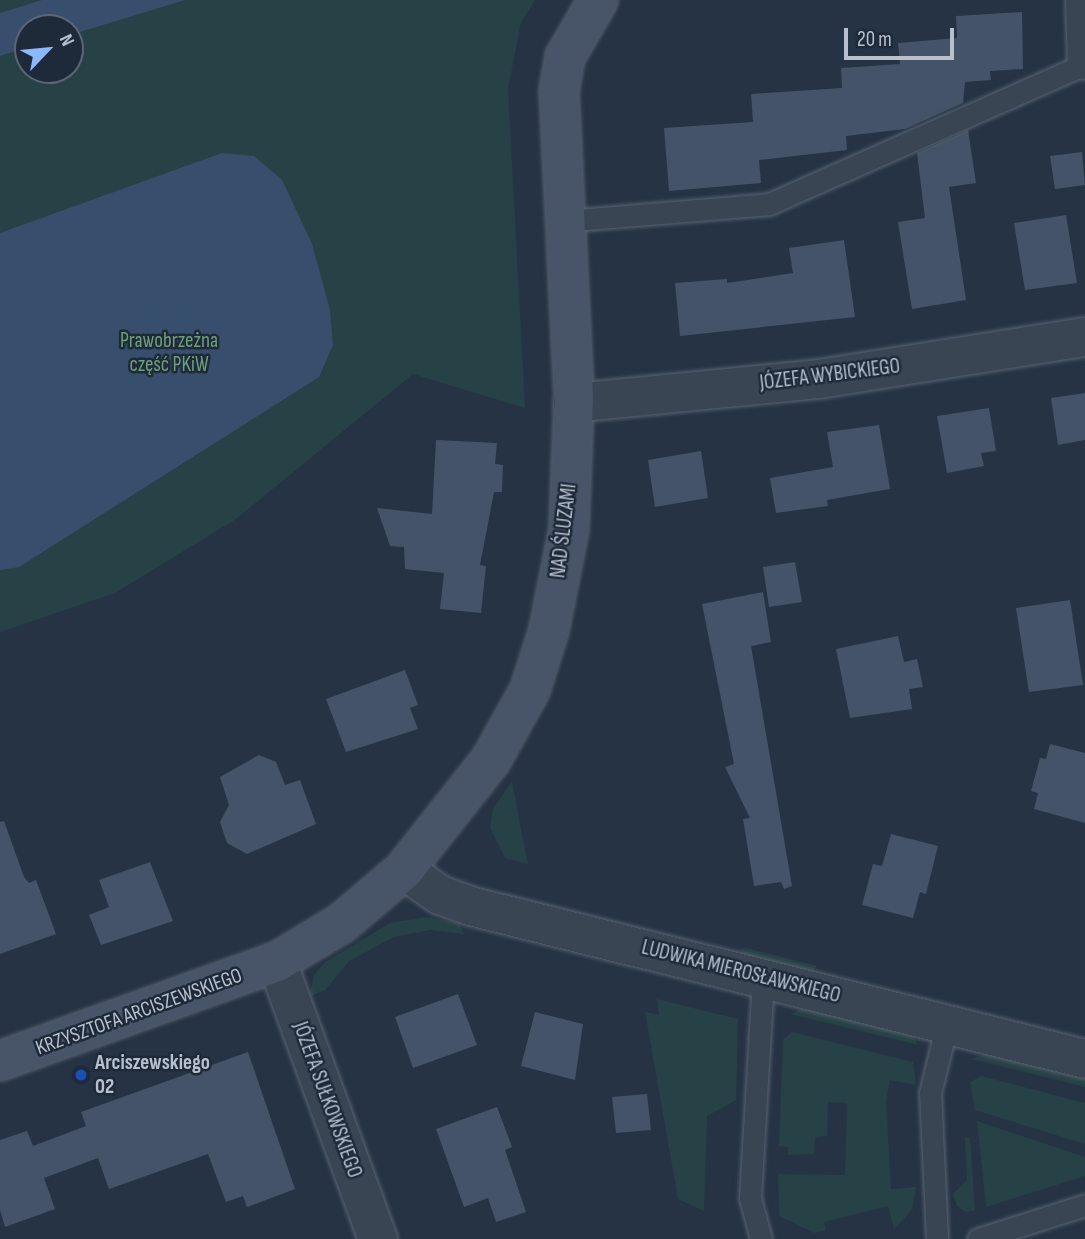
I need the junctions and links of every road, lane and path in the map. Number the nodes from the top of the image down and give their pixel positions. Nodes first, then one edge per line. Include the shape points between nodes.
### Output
1 (598, 0) edge
2 (1076, 0) edge
3 (1082, 67) edge
4 (564, 221) junction
5 (1085, 337) edge
6 (573, 402) junction
7 (404, 870) junction
8 (277, 962) junction
9 (763, 978) junction
10 (947, 1024) junction
11 (1085, 1059) edge
12 (0, 1061) edge
13 (1085, 1205) edge
14 (378, 1239) edge
15 (761, 1239) edge
16 (937, 1239) edge
17 (978, 1239) edge

1 - 4 street, NAD ŚLUZAMI via 565,57 559,91
2 - 3 lane
3 - 4 lane via 769,204
4 - 6 street, NAD ŚLUZAMI
5 - 6 street, JÓZEFA WYBICKIEGO via 819,379
6 - 7 street, NAD ŚLUZAMI via 569,529 550,630 530,690 491,760
7 - 8 street, NAD ŚLUZAMI via 342,923
7 - 9 street, LUDWIKA MIEROSŁAWSKIEGO via 440,895 470,906
8 - 12 street, KRZYSZTOFA ARCISZEWSKIEGO
8 - 14 street, JÓZEFA SUŁKOWSKIEGO
9 - 10 street, LUDWIKA MIEROSŁAWSKIEGO
9 - 15 lane via 750,1198
10 - 11 street, LUDWIKA MIEROSŁAWSKIEGO
10 - 16 lane via 930,1093
13 - 17 lane

